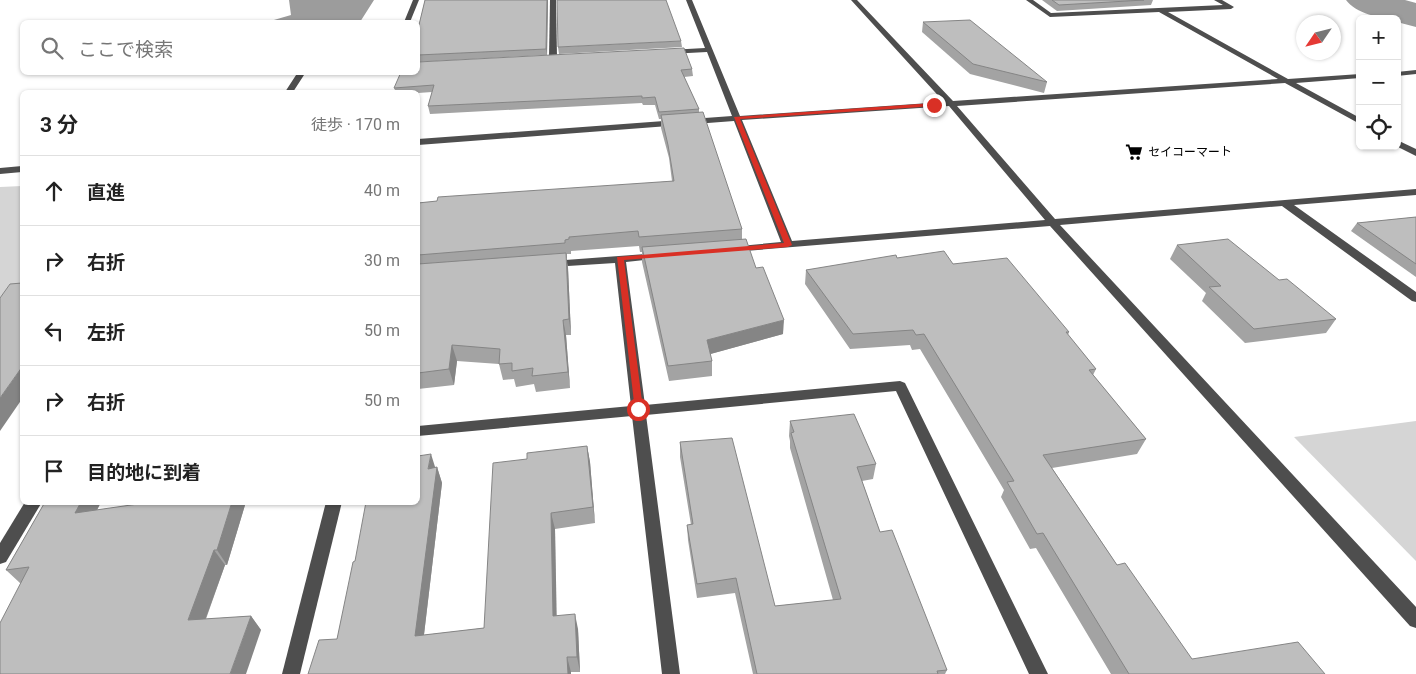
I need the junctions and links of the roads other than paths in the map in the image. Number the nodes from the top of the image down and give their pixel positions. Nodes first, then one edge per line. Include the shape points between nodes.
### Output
1 (416, 0) edge
2 (553, 0) edge
3 (689, 0) edge
4 (854, 0) edge
5 (1029, 0) edge
6 (1218, 0) edge
7 (1160, 10) junction
8 (408, 20) edge
9 (709, 50) junction
10 (660, 53) edge
11 (562, 57) edge
12 (543, 58) edge
13 (553, 58) junction
14 (1416, 72) edge
15 (1401, 74) edge
16 (300, 75) edge
17 (1356, 76) edge
18 (1287, 81) junction
19 (290, 90) edge
20 (951, 104) junction
21 (736, 118) junction
22 (1356, 120) edge
23 (420, 142) edge
24 (1401, 145) edge
25 (1416, 153) edge
26 (20, 169) edge
27 (0, 171) edge
28 (1416, 192) edge
29 (1284, 204) junction
30 (1053, 223) junction
31 (788, 245) junction
32 (719, 251) edge
33 (669, 255) edge
34 (620, 259) junction
35 (543, 265) edge
36 (1416, 298) edge
37 (638, 409) junction
38 (420, 431) edge
39 (32, 505) edge
40 (333, 505) edge
41 (0, 557) edge
42 (1416, 620) edge
43 (291, 674) edge
44 (671, 674) edge
45 (1039, 674) edge

1 - 8 street
2 - 13 street
3 - 9 street
4 - 20 street
5 - 7 street via 1050,15
6 - 7 street via 1231,7
7 - 18 street
9 - 10 street
9 - 21 street
11 - 13 street
12 - 13 street
14 - 15 street
16 - 19 street
17 - 18 street
18 - 20 street
18 - 22 street
20 - 21 street
20 - 30 street
21 - 23 street
21 - 31 street
24 - 25 street
26 - 27 street
28 - 29 street
29 - 30 street
29 - 36 street
30 - 31 street
30 - 42 street
31 - 32 street
33 - 34 street
34 - 35 street
34 - 37 street
37 - 38 street
37 - 44 street
37 - 45 street via 900,386
39 - 41 street
40 - 43 street

